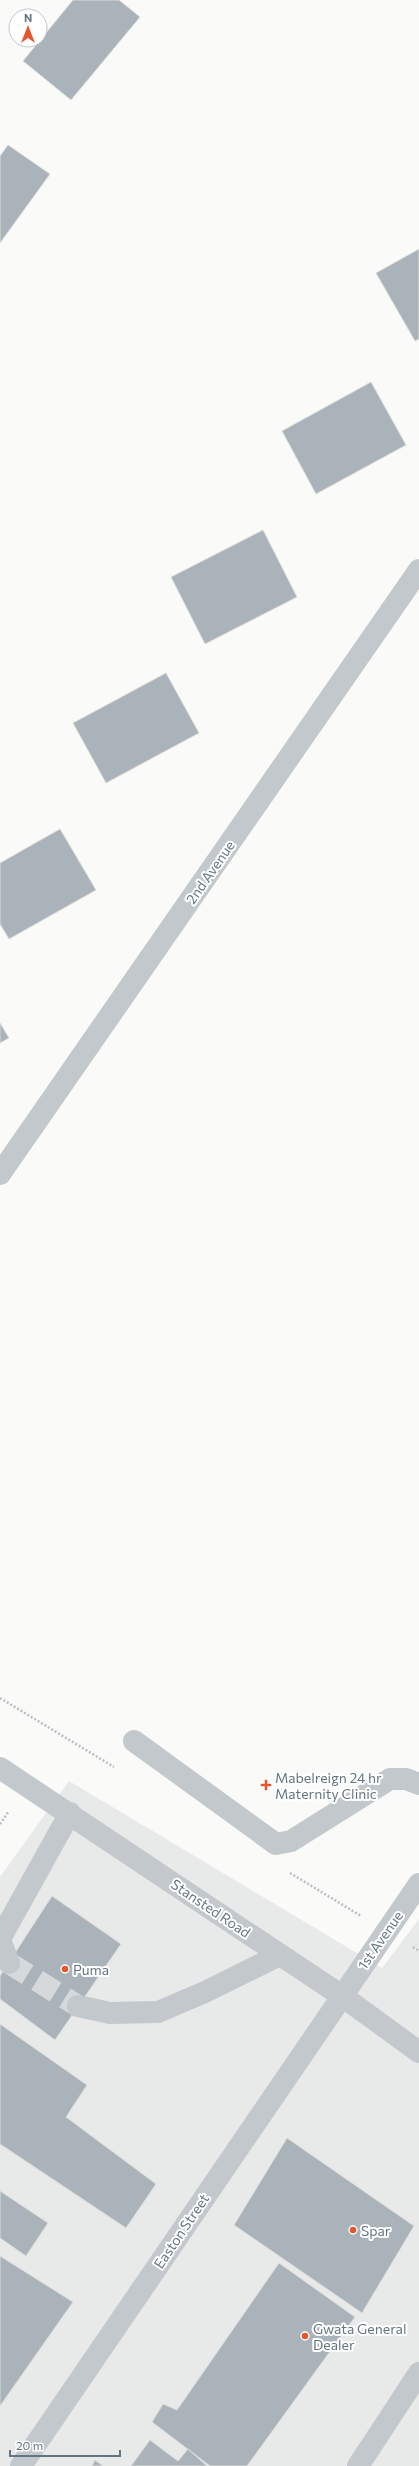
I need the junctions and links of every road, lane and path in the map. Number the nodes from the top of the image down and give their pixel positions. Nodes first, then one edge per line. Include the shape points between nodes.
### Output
1 (419, 570) edge
2 (0, 1174) edge
3 (134, 1741) dead end
4 (0, 1768) edge
5 (419, 1784) edge
6 (70, 1813) junction
7 (419, 1884) edge
8 (0, 1940) edge
9 (280, 1955) junction
10 (9, 1963) tunnel mouth
11 (342, 1996) junction
12 (78, 2006) tunnel mouth
13 (419, 2052) edge
14 (419, 2374) edge
15 (20, 2466) edge
16 (358, 2466) edge

1 - 2 street, 2nd Avenue
3 - 5 street via 276,1844 292,1841 390,1779 406,1779
4 - 6 street, Stansted Road
6 - 8 street
6 - 9 street, Stansted Road
7 - 11 street, 1st Avenue
8 - 10 street
9 - 11 street, Stansted Road
9 - 12 street via 158,2012 110,2013
11 - 13 street, Stansted Road
11 - 15 street, Easton Street
14 - 16 street

